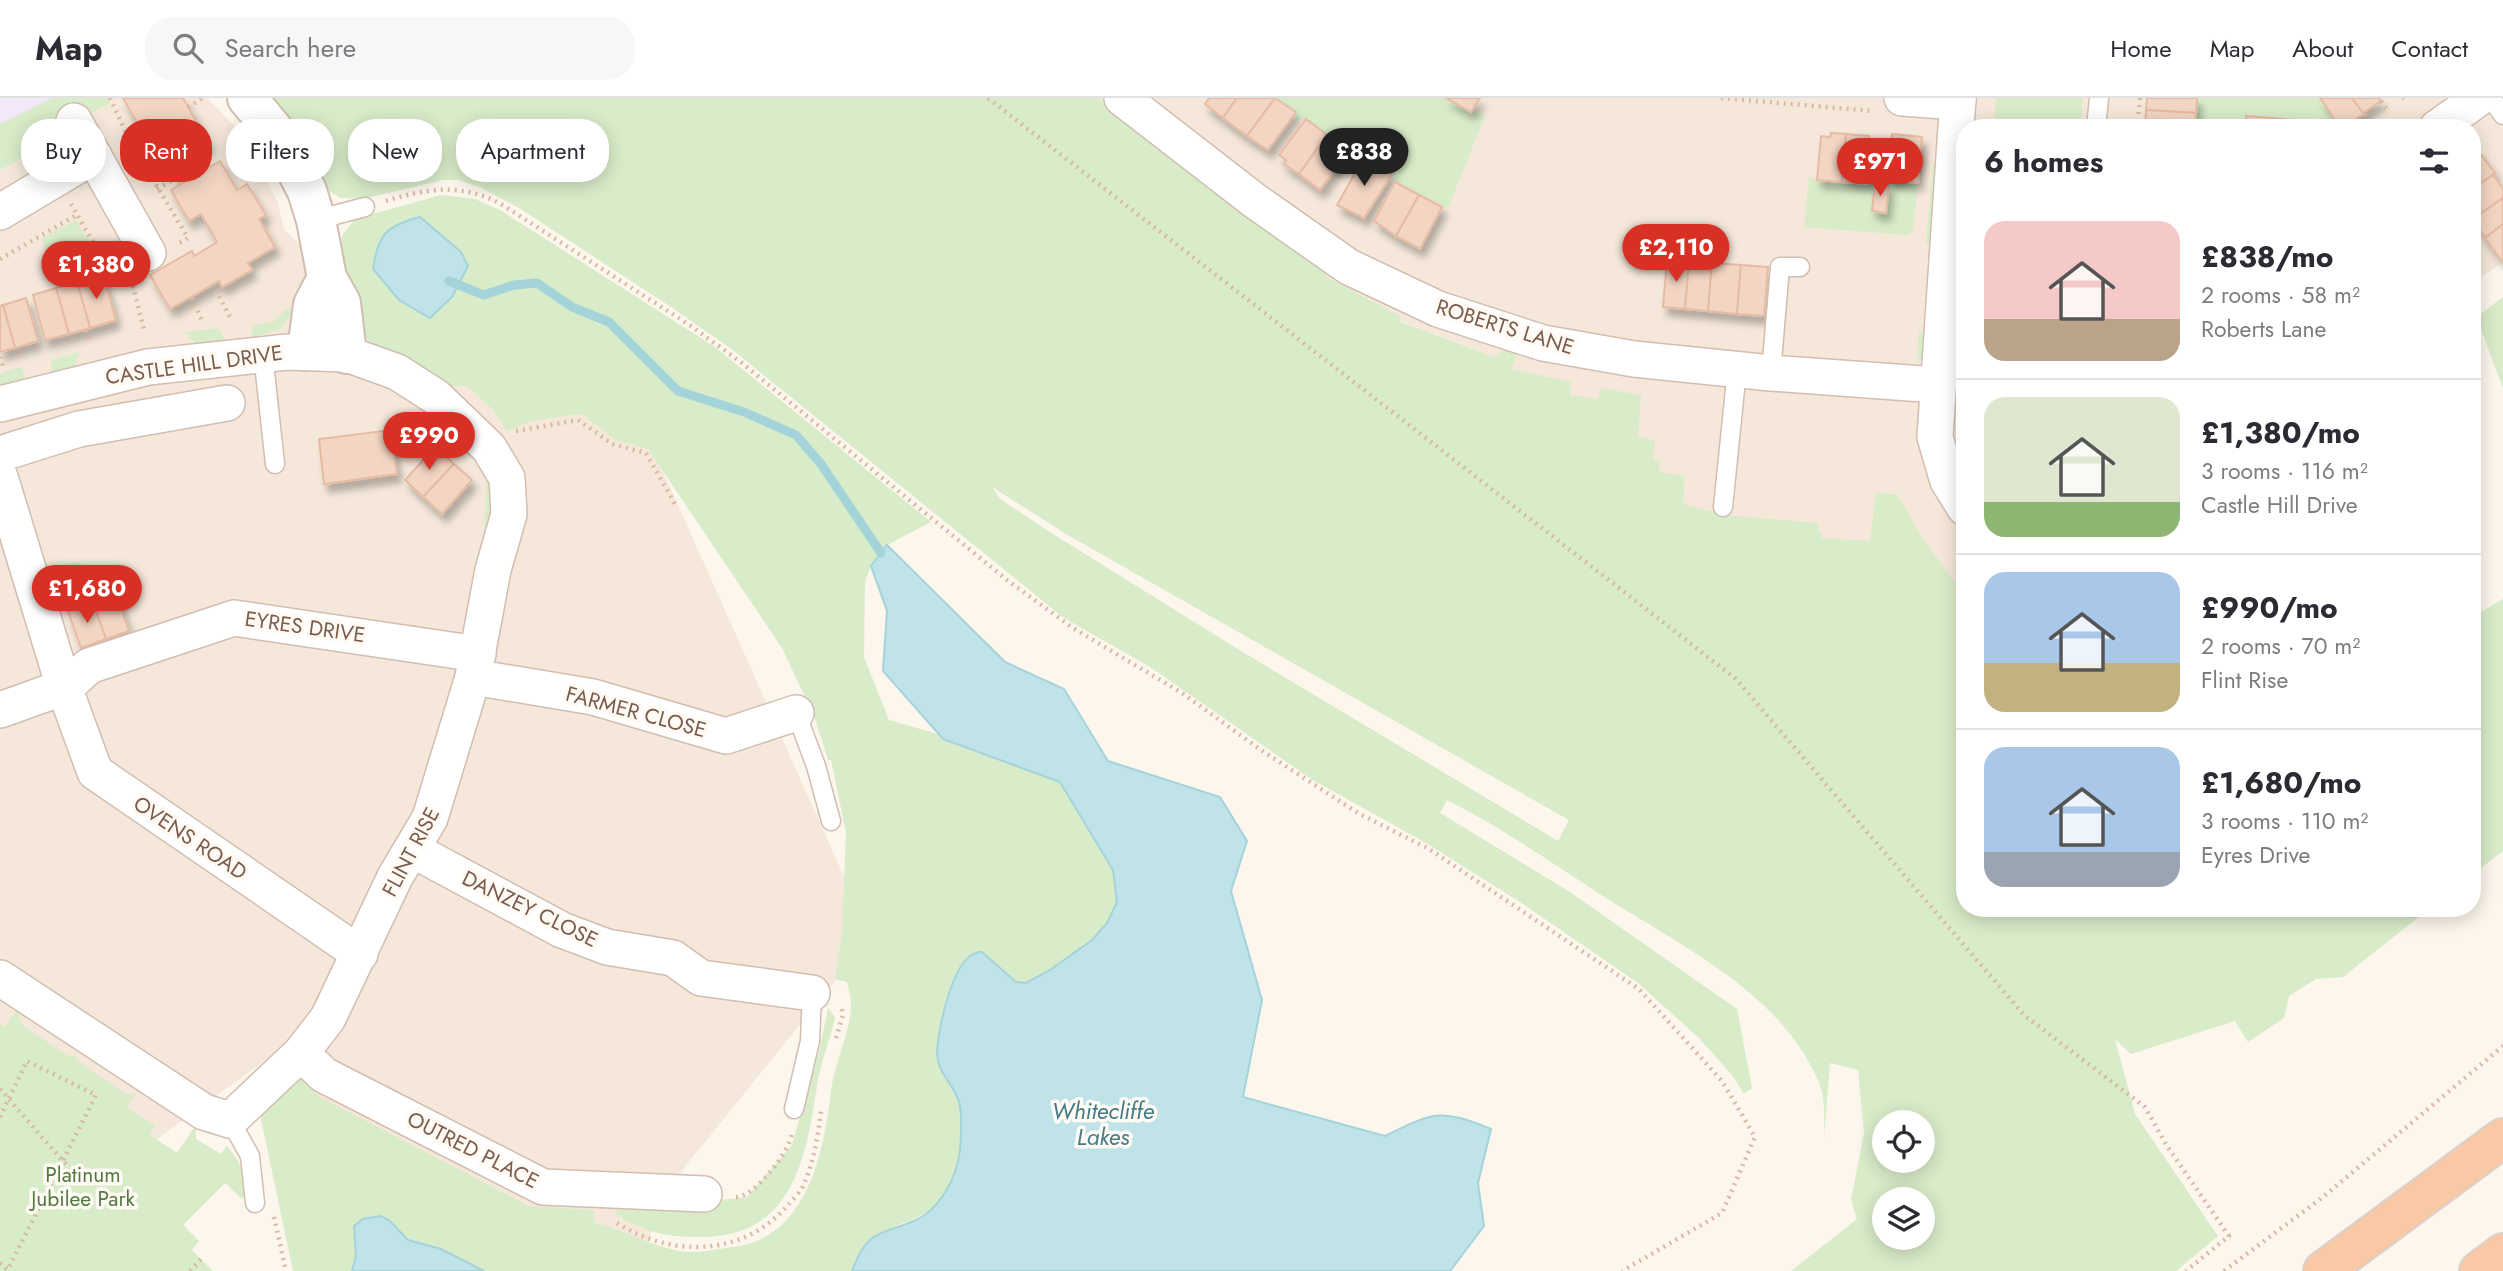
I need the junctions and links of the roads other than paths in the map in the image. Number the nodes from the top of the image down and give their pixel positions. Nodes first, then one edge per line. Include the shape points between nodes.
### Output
1 (247, 98) edge
2 (2099, 98) edge
3 (2479, 98) edge
4 (2491, 98) edge
5 (1958, 100) edge
6 (1131, 101) edge
7 (1893, 105) edge
8 (2503, 115) edge
9 (1958, 119) edge
10 (2097, 119) edge
11 (2450, 119) edge
12 (50, 182) edge
13 (105, 182) edge
14 (365, 207) road end
15 (0, 212) edge
16 (316, 220) junction
17 (1956, 224) edge
18 (138, 263) road end
19 (1800, 267) dead end
20 (327, 278) junction
21 (307, 351) junction
22 (262, 354) junction
23 (347, 354) junction
24 (1754, 372) junction
25 (1937, 385) junction
26 (227, 403) dead end
27 (0, 404) edge
28 (0, 453) edge
29 (275, 464) dead end
30 (0, 477) edge
31 (1956, 494) edge
32 (1723, 507) dead end
33 (476, 665) junction
34 (64, 687) junction
35 (0, 710) edge
36 (796, 713) joint
37 (831, 821) dead end
38 (413, 850) junction
39 (360, 954) junction
40 (0, 978) edge
41 (812, 993) joint
42 (301, 1053) junction
43 (794, 1109) road end
44 (230, 1120) junction
45 (2503, 1138) edge
46 (704, 1194) road end
47 (255, 1203) road end
48 (2503, 1253) edge
49 (2323, 1271) edge
50 (2479, 1271) edge

1 - 16 street via 278,135
2 - 10 lane
3 - 11 street
4 - 8 lane
5 - 7 street
5 - 9 street
6 - 24 street, ROBERTS LANE via 1255,201 1349,267 1438,309 1544,343 1634,359
12 - 15 street
13 - 18 street
14 - 16 lane
16 - 20 street
17 - 25 street
19 - 24 lane via 1780,267
20 - 21 street, CASTLE HILL DRIVE via 313,305
20 - 23 street via 341,303
21 - 22 street, CASTLE HILL DRIVE
21 - 23 street, CASTLE HILL DRIVE
22 - 27 street, CASTLE HILL DRIVE via 148,367
22 - 29 lane
23 - 33 street, FLINT RISE via 425,388 489,448 507,478 509,508
24 - 25 street, ROBERTS LANE
24 - 32 lane
25 - 31 street via 1937,451
26 - 28 street via 79,429
30 - 34 street
33 - 34 street, EYRES DRIVE via 233,618 89,666
33 - 36 street, FARMER CLOSE via 726,736
33 - 38 street, FLINT RISE via 440,794
34 - 35 street, EYRES DRIVE
34 - 39 street, OVENS ROAD via 99,776
36 - 37 lane
38 - 39 street, FLINT RISE via 395,877
38 - 41 street, DANZEY CLOSE via 562,930 607,947 673,958 701,978
39 - 42 street, FLINT RISE via 328,1018
40 - 44 street via 204,1112
41 - 43 lane via 810,1041
42 - 44 street, FLINT RISE
42 - 46 street, OUTRED PLACE via 324,1075 543,1187
44 - 47 lane via 250,1156
45 - 49 highway
48 - 50 highway

